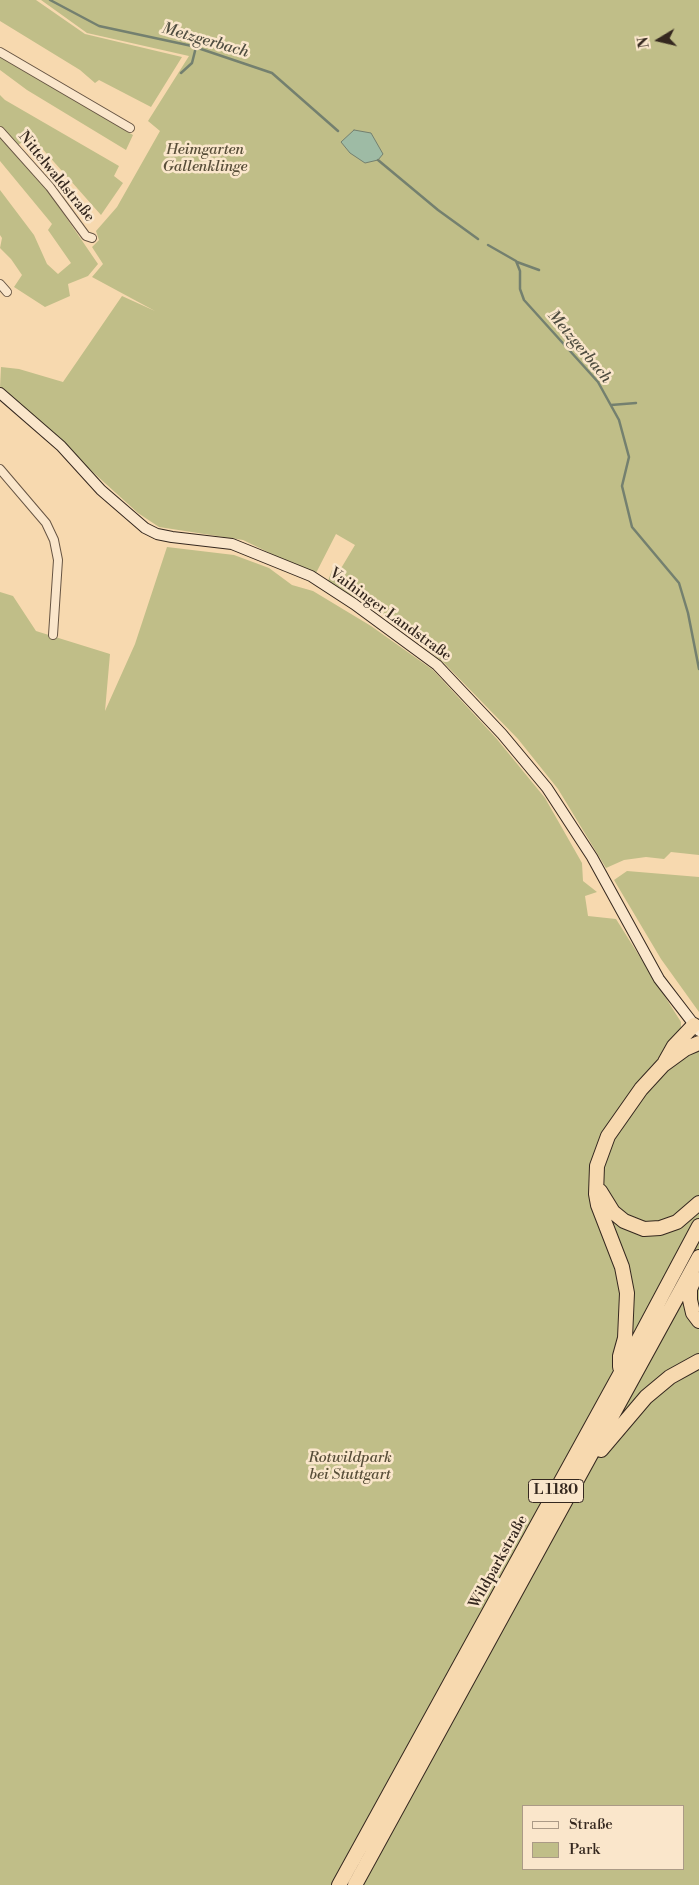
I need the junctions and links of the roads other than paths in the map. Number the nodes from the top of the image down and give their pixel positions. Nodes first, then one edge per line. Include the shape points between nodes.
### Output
1 (0, 52) edge
2 (130, 128) dead end
3 (0, 131) edge
4 (92, 238) dead end
5 (0, 284) edge
6 (7, 292) dead end
7 (0, 393) edge
8 (0, 469) edge
9 (52, 635) dead end
10 (696, 1028) edge
11 (699, 1043) edge
12 (663, 1065) junction
13 (595, 1179) junction
14 (699, 1203) edge
15 (699, 1226) edge
16 (699, 1257) edge
17 (699, 1269) edge
18 (699, 1321) edge
19 (699, 1361) edge
20 (619, 1376) junction
21 (583, 1470) junction
22 (339, 1885) edge
23 (356, 1885) edge

1 - 2 street
3 - 4 street, Nittelwaldstraße via 50,187 86,236
5 - 6 street
7 - 10 street, Vaihinger Landstraße via 61,446 101,490 145,528 172,537 232,544 311,576 437,665 547,788 592,857 659,978
8 - 9 street via 46,523 54,540 57,576
10 - 12 highway, L 1180 via 674,1046
11 - 12 highway, L 1180
12 - 13 highway, L 1180 via 608,1136
13 - 14 highway via 602,1197 614,1212 624,1221 644,1228 660,1228 677,1222
13 - 20 highway, L 1180 via 598,1205 622,1268 627,1293 626,1338 620,1356
15 - 20 highway, Wildparkstraße / L 1180
16 - 21 highway, Wildparkstraße / L 1180
17 - 18 highway via 690,1295 693,1313
19 - 21 highway, L 1180 via 670,1377 646,1397
20 - 22 highway, Wildparkstraße / L 1180
21 - 23 highway, Wildparkstraße / L 1180

